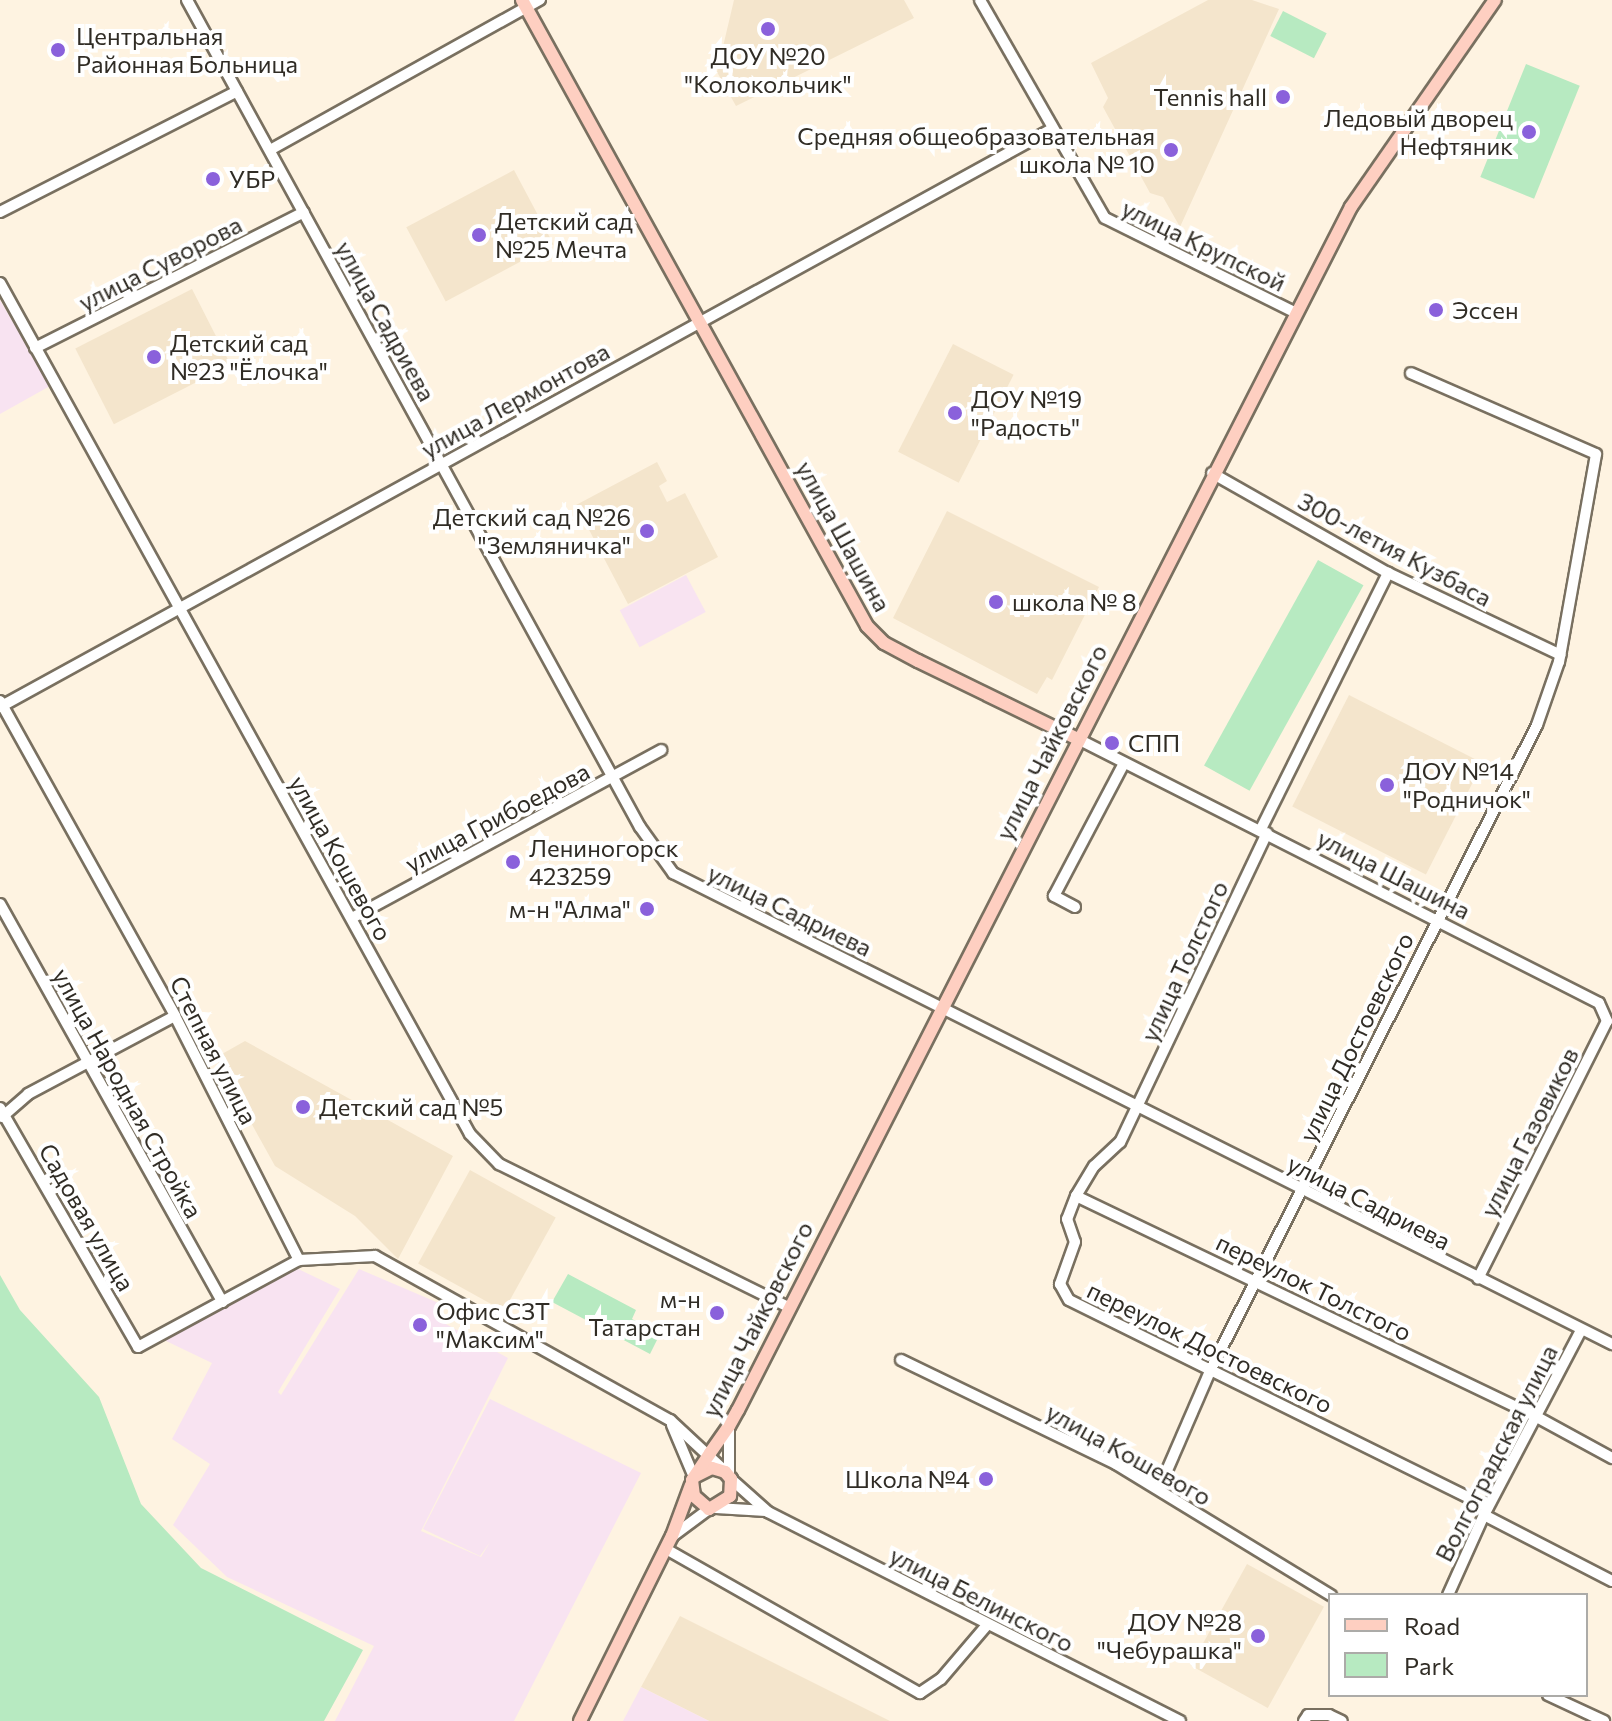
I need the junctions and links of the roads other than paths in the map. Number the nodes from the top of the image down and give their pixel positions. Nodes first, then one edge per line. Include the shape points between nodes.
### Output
1 (187, 0) edge
2 (540, 0) edge
3 (980, 0) edge
4 (1495, 0) edge
5 (524, 4) edge
6 (237, 91) junction
7 (1050, 130) junction
8 (270, 150) junction
9 (0, 212) edge
10 (304, 212) junction
11 (0, 283) edge
12 (1296, 313) junction
13 (700, 322) junction
14 (35, 348) junction
15 (1411, 373) dead end
16 (441, 463) junction
17 (1212, 473) junction
18 (1388, 573) junction
19 (179, 608) junction
20 (1561, 655) junction
21 (1, 704) edge
22 (1078, 739) junction
23 (661, 750) dead end
24 (1124, 763) junction
25 (614, 777) junction
26 (1264, 831) junction
27 (0, 904) edge
28 (1075, 907) dead end
29 (352, 918) junction
30 (1435, 921) junction
31 (1599, 1003) joint
32 (943, 1007) junction
33 (175, 1016) junction
34 (89, 1063) junction
35 (1136, 1107) junction
36 (2, 1114) edge
37 (1303, 1191) junction
38 (1076, 1196) junction
39 (299, 1260) junction
40 (1478, 1279) junction
41 (1256, 1281) junction
42 (222, 1302) junction
43 (788, 1307) junction
44 (1581, 1330) junction
45 (1612, 1344) edge
46 (901, 1360) dead end
47 (1211, 1369) junction
48 (1535, 1416) junction
49 (670, 1420) junction
50 (729, 1426) junction
51 (710, 1453) junction
52 (1612, 1458) edge
53 (730, 1478) junction
54 (693, 1479) junction
55 (1159, 1489) junction
56 (713, 1508) junction
57 (1486, 1511) junction
58 (768, 1512) junction
59 (672, 1536) junction
60 (666, 1549) junction
61 (1612, 1581) edge
62 (1328, 1593) edge
63 (1449, 1593) edge
64 (987, 1625) junction
65 (1552, 1697) edge
66 (580, 1721) edge
67 (1180, 1721) edge
68 (1304, 1721) edge
69 (1342, 1721) edge
70 (1604, 1721) edge

1 - 6 street, улица Садриева
2 - 5 street
3 - 7 street, улица Крупской
4 - 12 main road, улица Чайковского via 1371,174
5 - 8 street
5 - 13 main road, улица Шашина
6 - 8 street, улица Садриева
6 - 9 street
7 - 12 street, улица Крупской via 1105,218
7 - 13 street, улица Лермонтова
8 - 10 street, улица Садриева
10 - 14 street, улица Суворова
10 - 16 street, улица Садриева
11 - 14 street, улица Кошевого
12 - 17 main road, улица Чайковского
13 - 16 street, улица Лермонтова
13 - 22 main road, улица Шашина via 867,626 884,643
14 - 19 street, улица Кошевого
15 - 20 street, улица Достоевского via 1596,454
16 - 19 street, улица Лермонтова
16 - 25 street, улица Садриева
17 - 18 street, 300-летия Кузбаса
17 - 22 main road, улица Чайковского
18 - 20 street, 300-летия Кузбаса
18 - 26 street, улица Толстого
19 - 21 street, улица Лермонтова
19 - 29 street, улица Кошевого
20 - 30 street, улица Достоевского via 1537,725
21 - 33 street, Степная улица
22 - 24 street, улица Шашина
22 - 32 main road, улица Чайковского
23 - 25 street, улица Грибоедова
24 - 26 street, улица Шашина
24 - 28 street via 1054,896
25 - 29 street, улица Грибоедова
25 - 32 street, улица Садриева via 651,847 673,873
26 - 30 street, улица Шашина
26 - 35 street, улица Толстого
27 - 34 street, улица Народная Стройка
29 - 43 street, улица Кошевого via 483,1151 499,1164
30 - 31 street, улица Шашина
30 - 37 street, улица Достоевского
31 - 40 street, улица Газовиков via 1607,1021
32 - 35 street, улица Садриева
32 - 43 main road, улица Чайковского
33 - 34 street
33 - 39 street, Степная улица
34 - 36 street via 28,1094
34 - 42 street, улица Народная Стройка
35 - 37 street, улица Садриева
35 - 38 street, переулок Достоевского via 1120,1142 1094,1166
36 - 42 street, Садовая улица via 138,1347
37 - 40 street, улица Садриева
37 - 41 street, улица Достоевского
38 - 41 street, переулок Толстого
38 - 47 street, переулок Достоевского via 1067,1219 1075,1242 1060,1284 1069,1300
39 - 42 street
39 - 49 street via 375,1256
40 - 44 street, улица Садриева
41 - 47 street, улица Достоевского
41 - 48 street, переулок Толстого
43 - 50 main road, улица Чайковского
44 - 45 street, улица Садриева
44 - 48 street, Волгоградская улица
46 - 55 street, улица Кошевого
47 - 55 street, улица Достоевского
47 - 57 street, переулок Достоевского
48 - 52 street, переулок Толстого
48 - 57 street, Волгоградская улица
49 - 51 street
49 - 54 street
50 - 51 main road, улица Чайковского
50 - 53 street
51 - 53 street
51 - 54 main road, улица Чайковского
53 - 54 main road via 712,1468
53 - 56 main road via 730,1496
53 - 58 street
54 - 56 main road via 694,1496
54 - 59 main road, улица Чайковского
55 - 62 street, улица Кошевого
56 - 58 street
56 - 59 street
57 - 61 street, переулок Достоевского
57 - 63 street, Волгоградская улица
58 - 64 street, улица Белинского
59 - 60 main road, улица Чайковского
60 - 64 street via 920,1693 941,1679
60 - 66 main road, улица Чайковского
64 - 67 street, улица Белинского
65 - 70 street
68 - 69 street via 1308,1715 1329,1715

